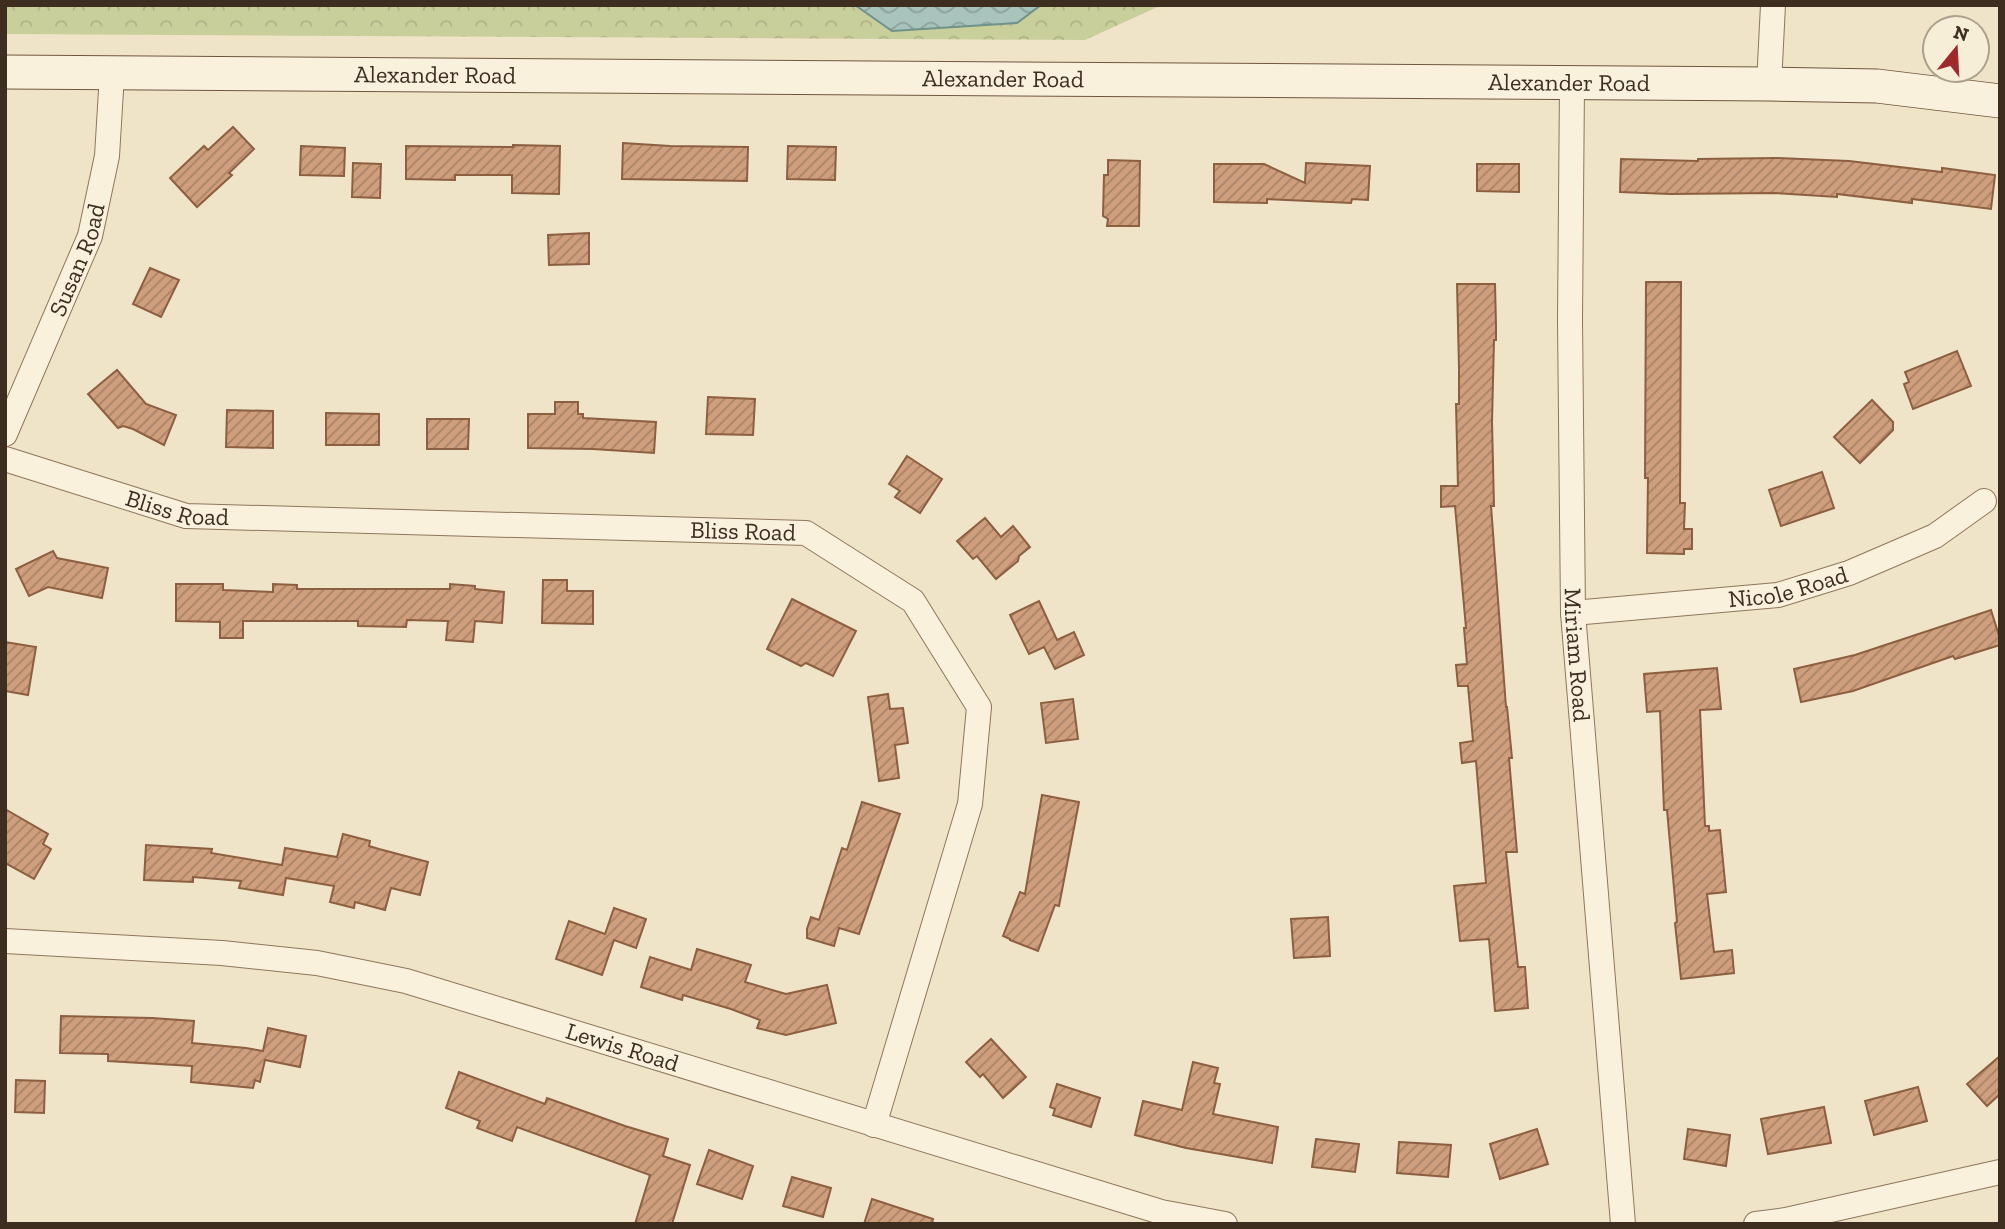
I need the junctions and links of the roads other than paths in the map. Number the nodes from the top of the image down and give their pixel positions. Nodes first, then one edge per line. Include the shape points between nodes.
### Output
1 (1773, 5) edge
2 (5, 72) edge
3 (112, 74) junction
4 (1572, 83) junction
5 (1769, 84) junction
6 (2000, 101) edge
7 (5, 434) edge
8 (5, 459) edge
9 (1984, 501) dead end
10 (1573, 613) junction
11 (5, 941) edge
12 (874, 1125) junction
13 (2000, 1172) edge
14 (1225, 1224) edge
15 (1623, 1224) edge
16 (1756, 1224) edge

1 - 5 street
2 - 3 street, Alexander Road
3 - 4 street, Alexander Road
3 - 7 street, Susan Road via 107,156 90,236
4 - 5 street, Alexander Road
4 - 10 street, Miriam Road
5 - 6 street, Alexander Road via 1877,86
8 - 12 street, Bliss Road via 187,516 806,533 913,601 979,707 970,804
9 - 10 street, Nicole Road via 1935,536 1849,573 1778,595
10 - 15 street, Miriam Road
11 - 12 street, Lewis Road via 222,953 368,973
12 - 14 street, Lewis Road via 1161,1212
13 - 16 street

